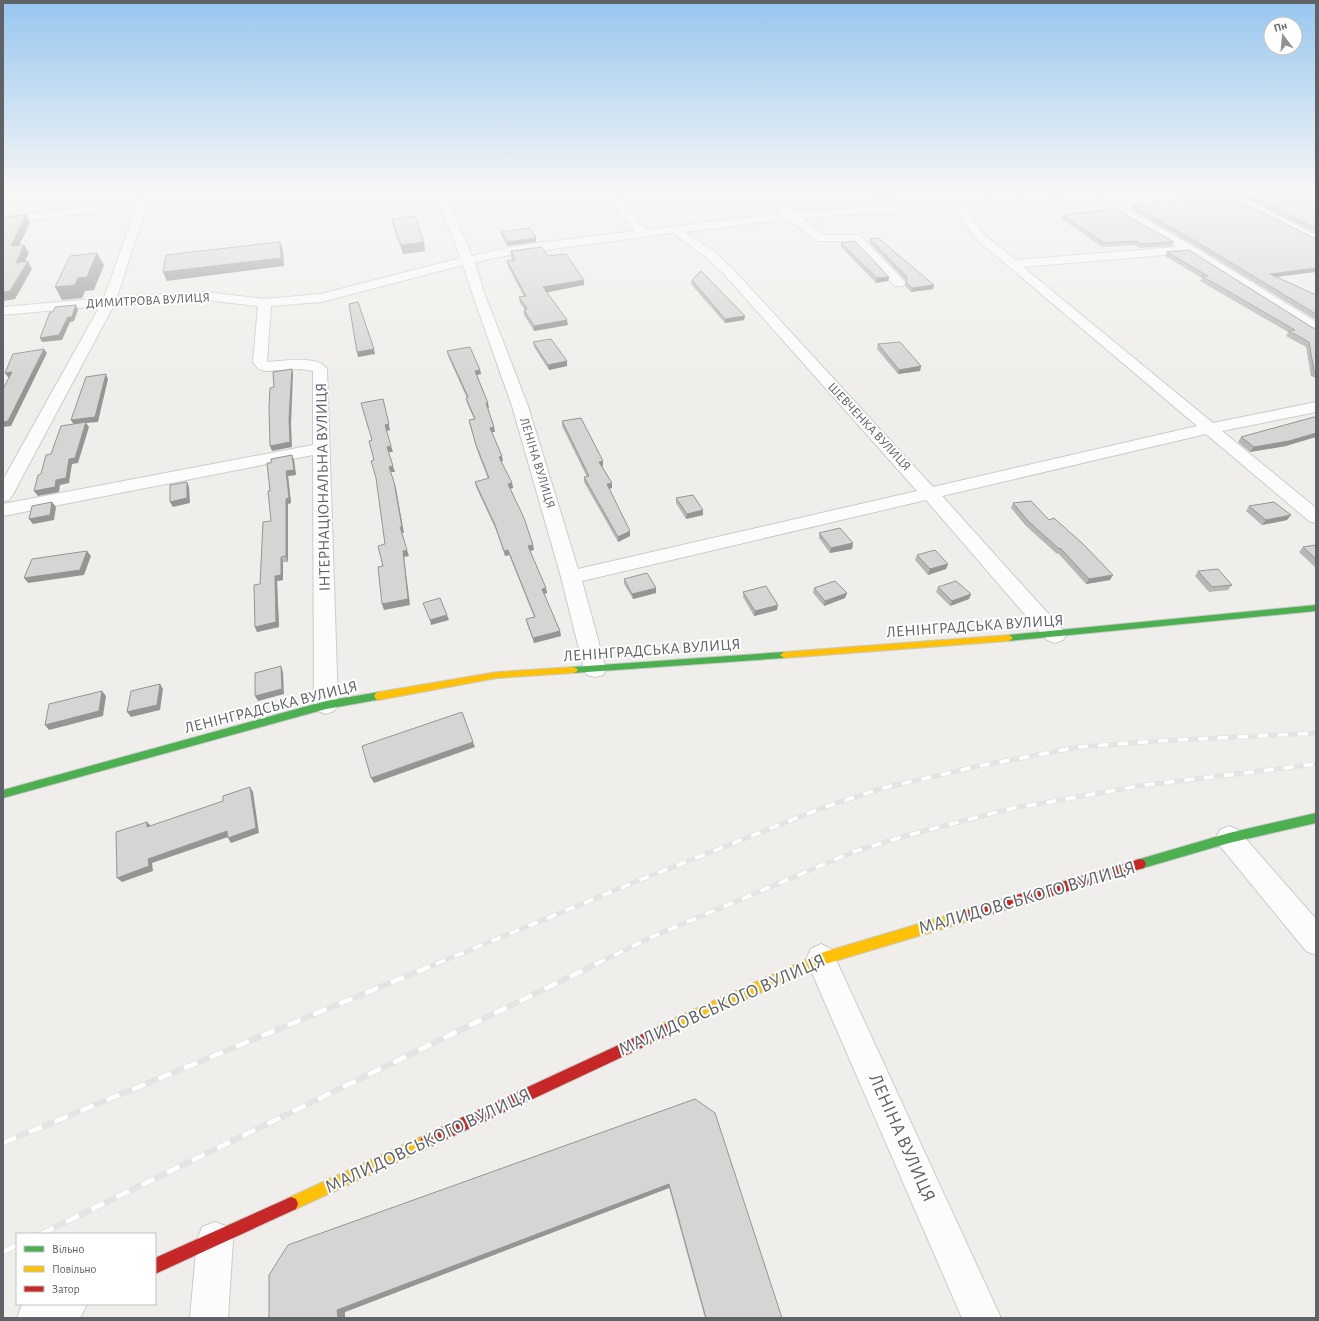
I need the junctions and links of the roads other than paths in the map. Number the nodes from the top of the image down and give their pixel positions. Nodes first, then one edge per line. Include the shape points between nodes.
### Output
1 (125, 255) edge
2 (466, 255) edge
3 (493, 255) edge
4 (710, 255) edge
5 (872, 255) edge
6 (1002, 255) edge
7 (1131, 255) edge
8 (1198, 255) edge
9 (468, 260) junction
10 (1013, 264) junction
11 (899, 283) dead end
12 (109, 301) junction
13 (266, 303) junction
14 (3, 311) edge
15 (1316, 328) edge
16 (1316, 406) edge
17 (1211, 428) junction
18 (322, 448) junction
19 (929, 493) junction
20 (3, 496) edge
21 (3, 510) edge
22 (1316, 518) edge
23 (571, 577) junction
24 (1316, 608) edge
25 (1055, 635) junction
26 (595, 669) junction
27 (326, 705) junction
28 (3, 794) edge
29 (1316, 818) edge
30 (1229, 838) junction
31 (1316, 941) edge
32 (821, 959) junction
33 (215, 1240) junction
34 (156, 1266) edge
35 (66, 1305) edge
36 (36, 1318) edge
37 (209, 1318) edge
38 (982, 1318) edge

1 - 12 street
2 - 9 street, ЛЕНІНА ВУЛИЦЯ
3 - 9 street, ДИМИТРОВА ВУЛИЦЯ
4 - 19 street, ШЕВЧЕНКА ВУЛИЦЯ
5 - 11 street
6 - 10 street
7 - 10 street
8 - 15 street
9 - 13 street, ДИМИТРОВА ВУЛИЦЯ via 321,298
9 - 23 street, ЛЕНІНА ВУЛИЦЯ via 520,406
10 - 17 street
12 - 13 street, ДИМИТРОВА ВУЛИЦЯ via 206,296
12 - 14 street, ДИМИТРОВА ВУЛИЦЯ
12 - 20 street
13 - 18 street, ІНТЕРНАЦІОНАЛЬНА ВУЛИЦЯ via 260,362 265,367 296,364 320,369
16 - 17 street
17 - 19 street
17 - 22 street
18 - 21 street
18 - 27 street, ІНТЕРНАЦІОНАЛЬНА ВУЛИЦЯ
19 - 23 street
19 - 25 street, ШЕВЧЕНКА ВУЛИЦЯ
23 - 26 street, ЛЕНІНА ВУЛИЦЯ
24 - 25 street, ЛЕНІНГРАДСЬКА ВУЛИЦЯ
25 - 26 street, ЛЕНІНГРАДСЬКА ВУЛИЦЯ
26 - 27 street, ЛЕНІНГРАДСЬКА ВУЛИЦЯ via 497,675
27 - 28 street, ЛЕНІНГРАДСЬКА ВУЛИЦЯ
29 - 30 street, МАЛИДОВСЬКОГО ВУЛИЦЯ
30 - 31 street
30 - 32 street, МАЛИДОВСЬКОГО ВУЛИЦЯ
32 - 33 street, МАЛИДОВСЬКОГО ВУЛИЦЯ
32 - 38 street, ЛЕНІНА ВУЛИЦЯ
33 - 34 street, МАЛИДОВСЬКОГО ВУЛИЦЯ
33 - 37 street
35 - 36 street

